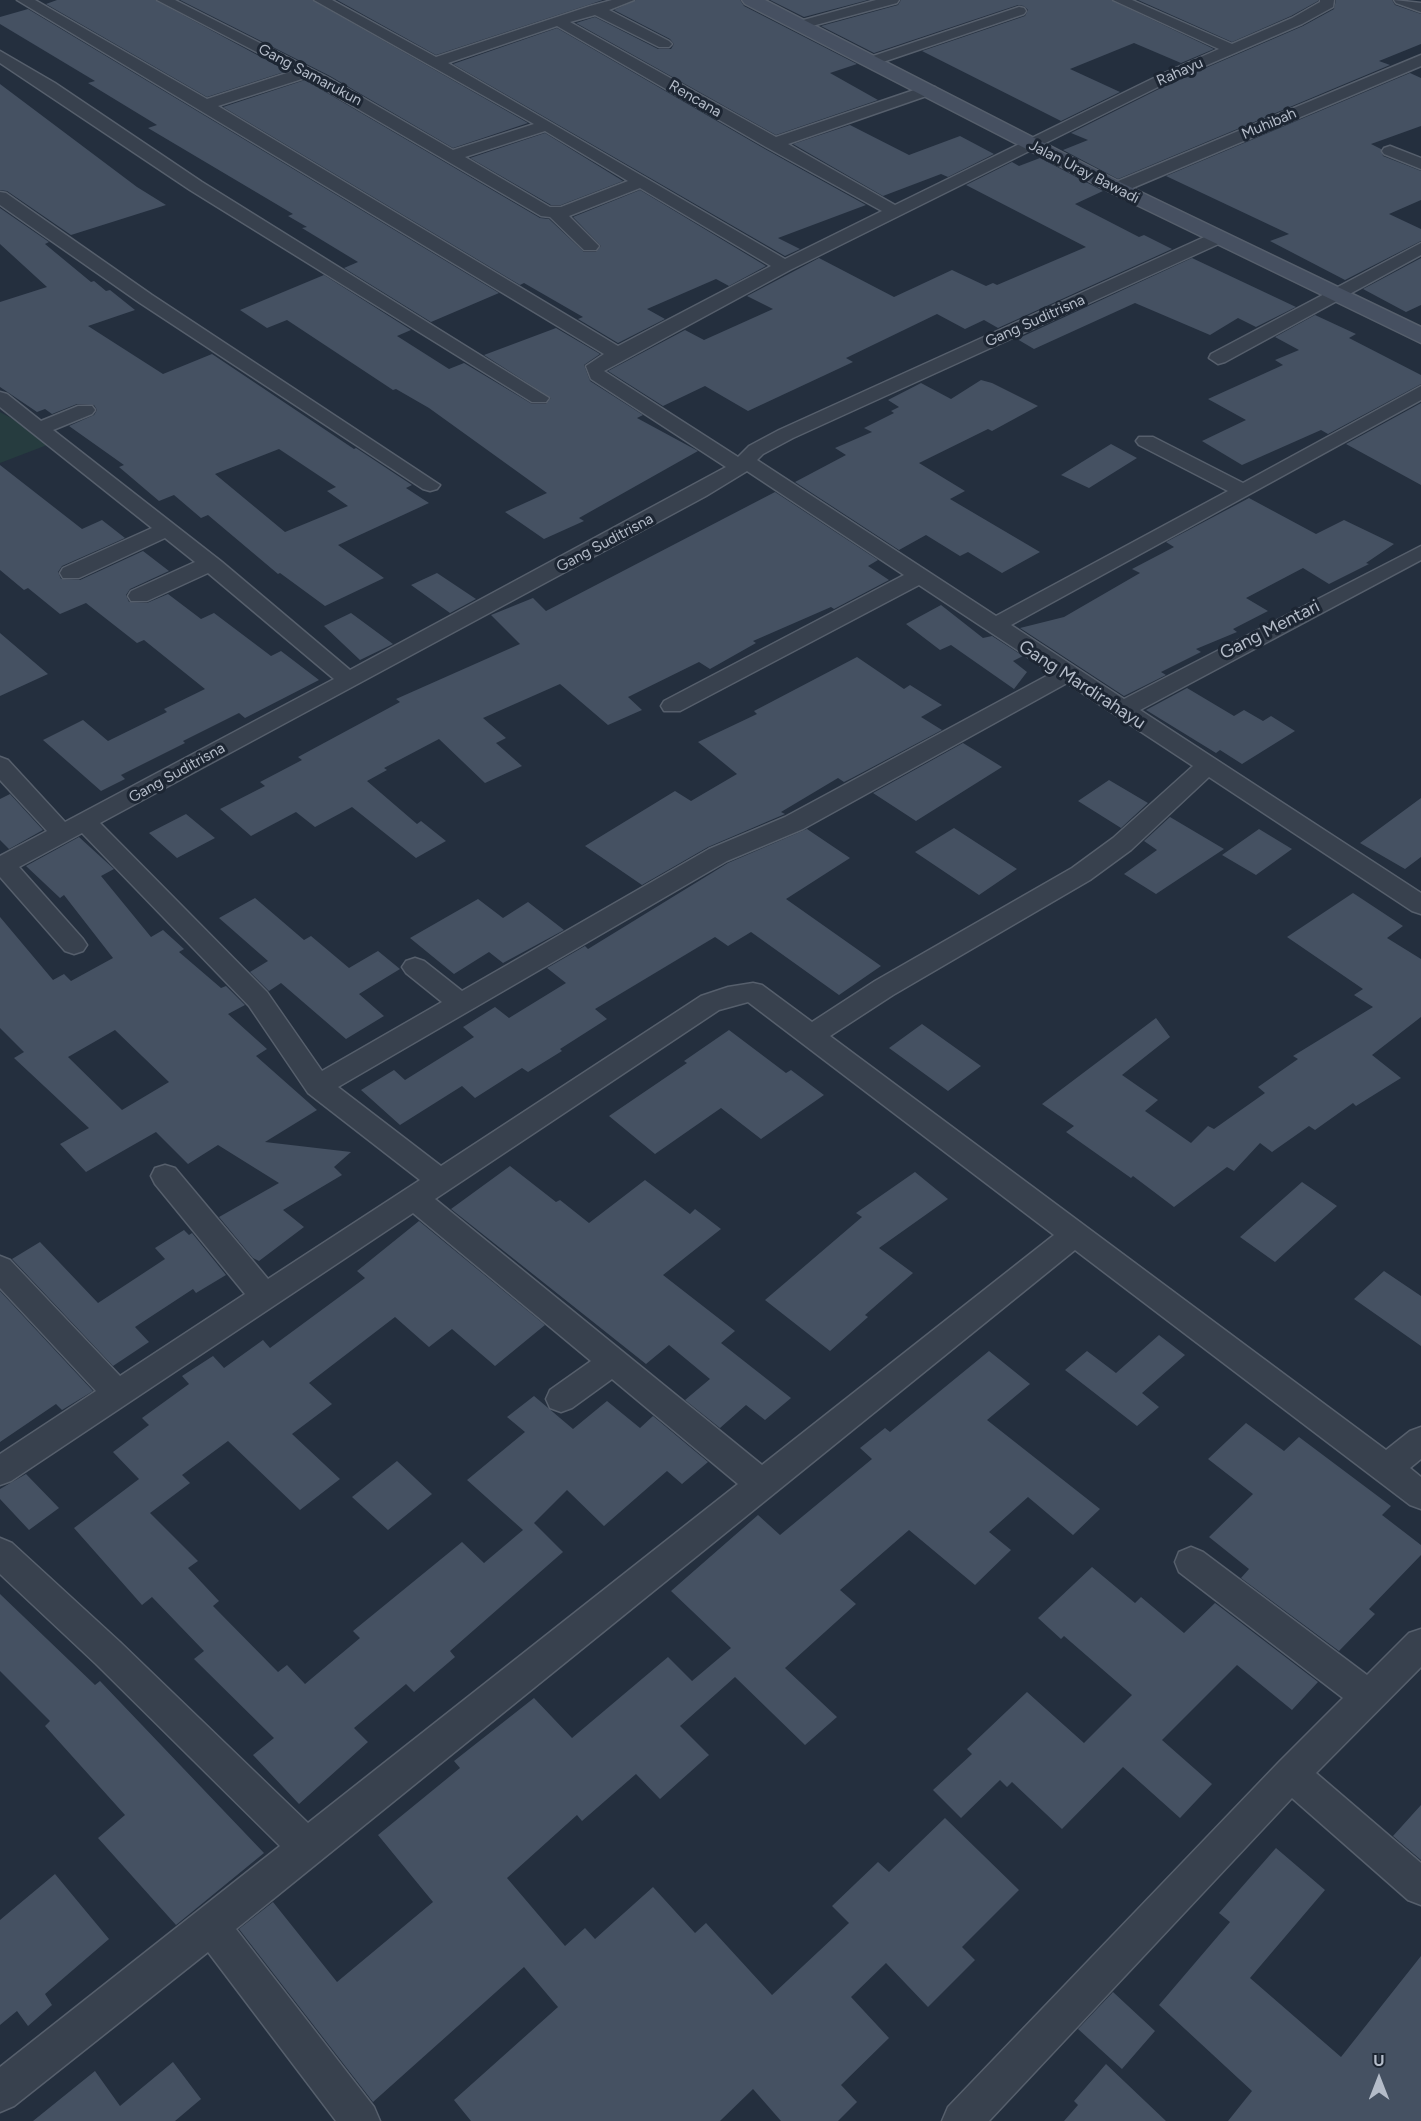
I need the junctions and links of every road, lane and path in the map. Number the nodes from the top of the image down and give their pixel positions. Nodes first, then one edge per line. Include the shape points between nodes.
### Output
1 (24, 0) edge
2 (164, 0) edge
3 (321, 0) edge
4 (627, 0) edge
5 (751, 0) edge
6 (892, 0) edge
7 (1120, 0) edge
8 (1327, 0) edge
9 (1401, 0) edge
10 (1421, 8) edge
11 (595, 9) junction
12 (1019, 11) dead end
13 (558, 21) junction
14 (801, 25) junction
15 (664, 44) dead end
16 (1231, 49) junction
17 (0, 56) edge
18 (1421, 60) edge
19 (872, 61) junction
20 (435, 62) junction
21 (1401, 68) junction
22 (307, 72) junction
23 (1421, 77) edge
24 (928, 90) junction
25 (204, 105) junction
26 (547, 125) junction
27 (772, 144) junction
28 (1029, 144) junction
29 (1390, 151) dead end
30 (453, 155) junction
31 (1421, 164) edge
32 (641, 182) junction
33 (1117, 188) junction
34 (0, 197) edge
35 (896, 212) junction
36 (556, 213) junction
37 (1217, 238) junction
38 (590, 246) dead end
39 (1421, 248) edge
40 (784, 266) junction
41 (1336, 295) junction
42 (1421, 336) edge
43 (618, 354) junction
44 (1218, 358) dead end
45 (1421, 392) edge
46 (0, 398) edge
47 (539, 398) dead end
48 (85, 410) dead end
49 (39, 429) junction
50 (1146, 441) dead end
51 (742, 464) junction
52 (430, 485) dead end
53 (1243, 491) junction
54 (166, 530) junction
55 (1421, 552) edge
56 (209, 564) junction
57 (71, 573) dead end
58 (917, 577) junction
59 (139, 596) dead end
60 (993, 626) junction
61 (1067, 674) junction
62 (349, 680) junction
63 (672, 706) dead end
64 (1120, 710) junction
65 (0, 765) edge
66 (1206, 767) junction
67 (75, 829) junction
68 (2, 866) edge
69 (1421, 906) edge
70 (74, 945) dead end
71 (415, 967) dead end
72 (460, 1004) junction
73 (811, 1036) junction
74 (318, 1086) junction
75 (165, 1176) dead end
76 (440, 1180) junction
77 (413, 1197) junction
78 (1074, 1235) junction
79 (0, 1268) edge
80 (264, 1295) junction
81 (613, 1362) junction
82 (117, 1393) junction
83 (561, 1399) dead end
84 (1421, 1440) edge
85 (1386, 1469) junction
86 (0, 1471) edge
87 (762, 1485) junction
88 (1421, 1495) edge
89 (0, 1553) edge
90 (1191, 1562) dead end
91 (1421, 1644) edge
92 (1369, 1697) junction
93 (1291, 1774) junction
94 (307, 1847) junction
95 (1421, 1887) edge
96 (211, 1926) junction
97 (0, 2092) edge
98 (360, 2121) edge
99 (962, 2121) edge

1 - 25 street
2 - 22 street, Gang Samarukun
3 - 20 street
4 - 11 street
5 - 14 street, Jalan Uray Bawadi
6 - 14 street
7 - 16 street
8 - 16 street, Rahayu via 1328,4 1297,21
9 - 10 street
11 - 13 street
11 - 15 street
12 - 19 street
13 - 20 street
13 - 27 street, Rencana
14 - 19 street, Jalan Uray Bawadi
16 - 28 street, Rahayu
17 - 47 street via 196,186
18 - 21 street, Muhibah
19 - 24 street, Jalan Uray Bawadi
20 - 26 street
21 - 23 street
21 - 33 street, Muhibah
22 - 25 street
22 - 30 street, Gang Samarukun
24 - 27 street
24 - 28 street, Jalan Uray Bawadi
25 - 43 street
26 - 30 street
26 - 32 street
27 - 35 street, Rencana
28 - 33 street, Jalan Uray Bawadi
28 - 35 street, Rahayu
29 - 31 street
30 - 36 street, Gang Samarukun via 548,212
32 - 36 street
32 - 40 street
33 - 37 street, Jalan Uray Bawadi
34 - 52 street via 146,299
35 - 40 street, Rahayu
36 - 38 street, Gang Samarukun
37 - 41 street, Jalan Uray Bawadi
37 - 51 street, Gang Suditrisna via 786,434 756,450
39 - 41 street
40 - 43 street, Rahayu
41 - 42 street, Jalan Uray Bawadi
41 - 44 street
43 - 51 street, Gang Mardirahayu via 597,365 596,373
45 - 53 street
46 - 49 street
48 - 49 street
49 - 54 street
50 - 53 street
51 - 58 street, Gang Mardirahayu
51 - 62 street, Gang Suditrisna via 699,492
53 - 60 street
54 - 56 street
54 - 57 street
55 - 64 street, Gang Mentari
56 - 59 street
56 - 62 street
58 - 60 street, Gang Mardirahayu
58 - 63 street
60 - 61 street, Gang Mardirahayu
61 - 64 street, Gang Mardirahayu
61 - 72 street via 794,823 718,855
62 - 67 street, Gang Suditrisna
64 - 66 street, Gang Mardirahayu
65 - 67 street
66 - 69 street, Gang Mardirahayu
66 - 73 street via 1122,844 1081,874 884,988
67 - 68 street, Gang Suditrisna
67 - 74 street via 258,999
68 - 70 street
71 - 72 street
72 - 74 street
73 - 76 street via 757,993 729,996 710,1004
73 - 78 street
74 - 76 street
75 - 80 street
76 - 77 street
77 - 80 street
77 - 81 street
78 - 85 street
78 - 87 street
79 - 82 street
80 - 82 street
81 - 83 street
81 - 87 street
82 - 86 street
84 - 85 street
85 - 88 street
87 - 94 street
89 - 94 street
90 - 92 street
91 - 92 street
92 - 93 street
93 - 95 street
93 - 99 street
94 - 96 street
96 - 97 street
96 - 98 street

